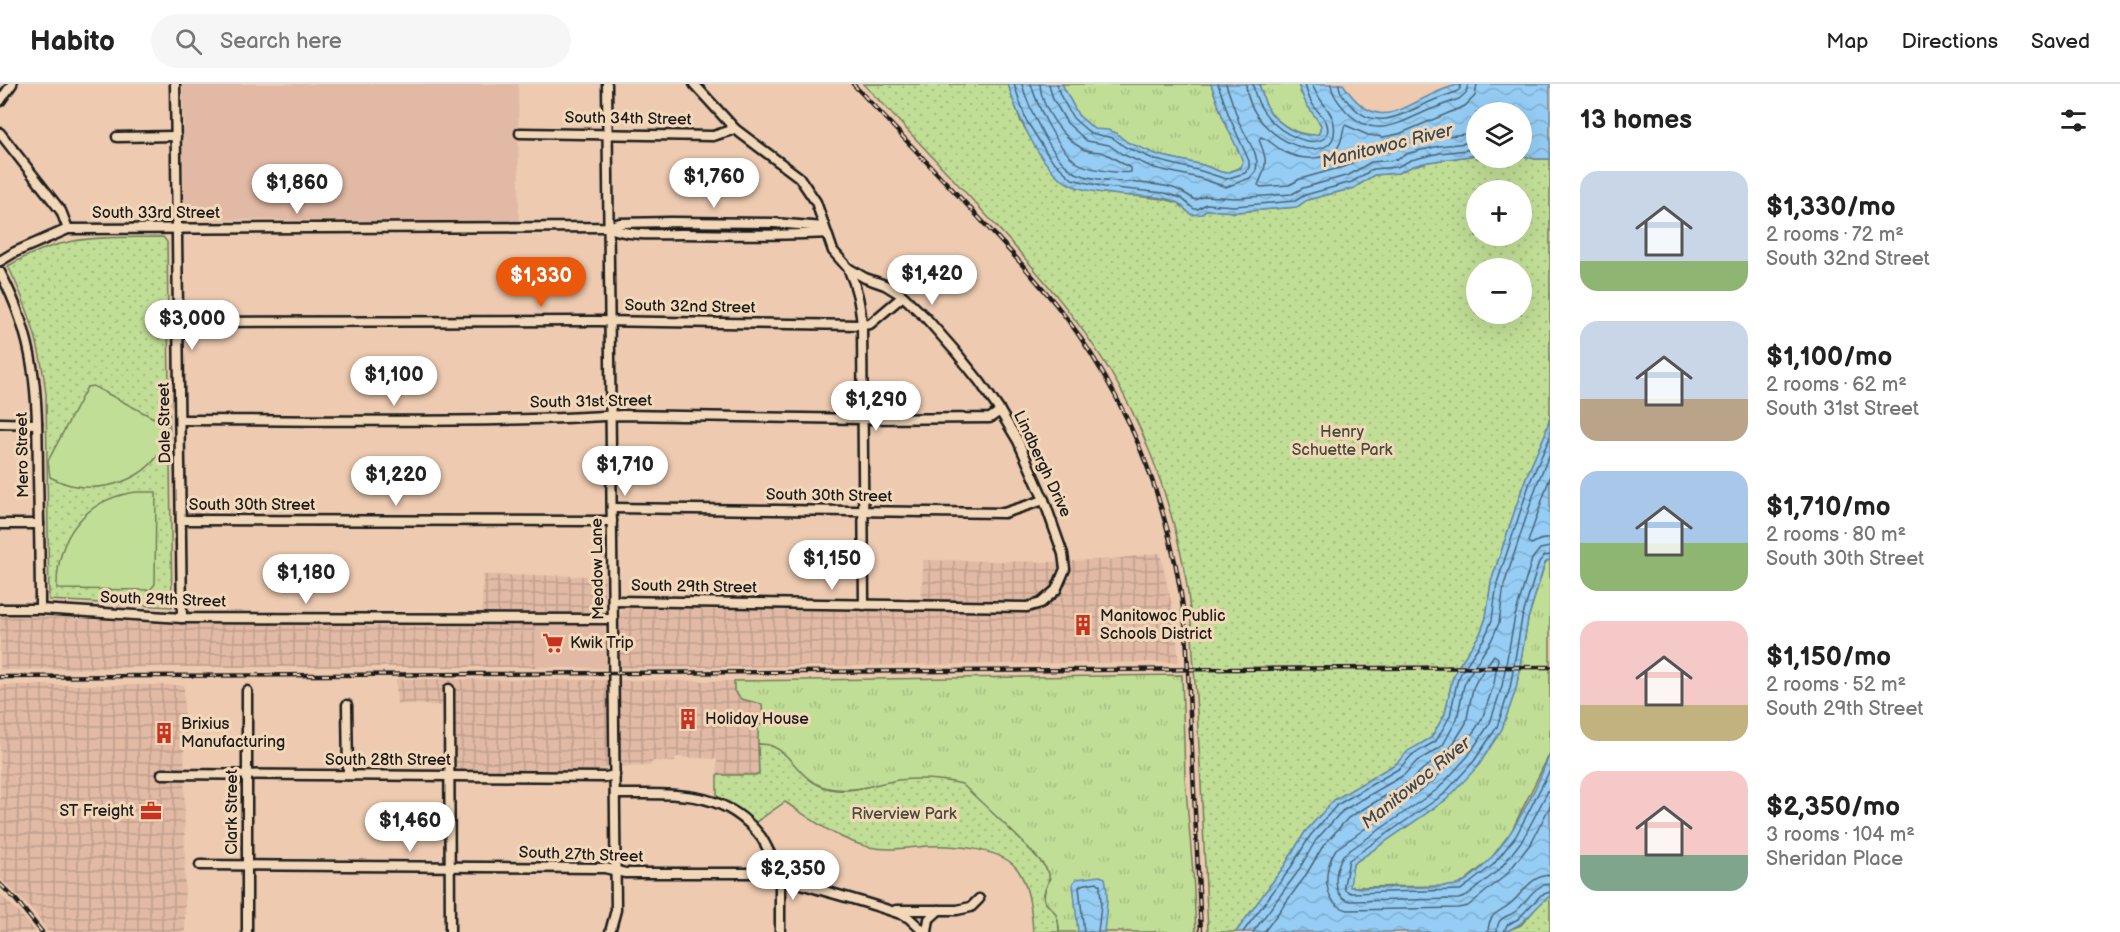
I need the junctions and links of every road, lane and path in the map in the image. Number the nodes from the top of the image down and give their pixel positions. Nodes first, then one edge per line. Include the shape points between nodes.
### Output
1 (12, 84) edge
2 (175, 84) edge
3 (607, 84) edge
4 (694, 84) edge
5 (0, 101) edge
6 (735, 129) junction
7 (0, 133) edge
8 (520, 133) dead end
9 (608, 134) junction
10 (176, 136) junction
11 (117, 137) dead end
12 (608, 227) junction
13 (178, 228) junction
14 (68, 229) junction
15 (825, 230) junction
16 (0, 261) edge
17 (848, 268) junction
18 (0, 272) edge
19 (903, 296) junction
20 (609, 321) junction
21 (179, 322) junction
22 (862, 325) junction
23 (1000, 411) junction
24 (611, 416) junction
25 (863, 419) junction
26 (180, 420) junction
27 (0, 423) edge
28 (38, 424) junction
29 (1044, 500) junction
30 (612, 508) junction
31 (863, 512) junction
32 (181, 520) junction
33 (612, 521) junction
34 (0, 524) edge
35 (39, 524) junction
36 (1056, 590) joint
37 (613, 601) junction
38 (864, 605) junction
39 (0, 609) edge
40 (40, 609) junction
41 (182, 618) junction
42 (613, 619) junction
43 (449, 688) dead end
44 (247, 692) dead end
45 (347, 705) dead end
46 (162, 774) dead end
47 (247, 774) junction
48 (348, 775) junction
49 (450, 775) junction
50 (615, 775) junction
51 (615, 794) junction
52 (200, 865) dead end
53 (248, 865) junction
54 (450, 866) junction
55 (780, 870) junction
56 (616, 871) junction
57 (979, 899) dead end
58 (889, 909) junction
59 (939, 910) junction
60 (247, 932) edge
61 (450, 932) edge
62 (610, 932) edge
63 (780, 932) edge
64 (925, 932) edge

1 - 5 street
2 - 10 street, Dale Street
3 - 9 street, Meadow Lane
4 - 6 street, Lindbergh Drive
6 - 9 street, South 34th Street via 713,136
6 - 15 street, Lindbergh Drive via 799,177 816,202
7 - 14 street via 61,211
8 - 9 street, South 34th Street
9 - 12 street, Meadow Lane
10 - 11 street
10 - 13 street, Dale Street
12 - 13 street, South 33rd Street
12 - 15 street via 620,223 774,223
12 - 15 street via 620,232 775,236
12 - 20 street, Meadow Lane
13 - 14 street, South 33rd Street
13 - 21 street, Dale Street
14 - 16 street, South 33rd Street
15 - 17 street, Lindbergh Drive via 833,251
17 - 19 street, Lindbergh Drive
17 - 22 street via 860,301
18 - 28 street, Mero Street via 24,324 33,364
19 - 22 street via 870,324
19 - 23 street, Lindbergh Drive via 955,351
20 - 21 street, South 32nd Street
20 - 22 street, South 32nd Street
20 - 24 street, Meadow Lane
21 - 26 street, Dale Street
22 - 25 street
23 - 25 street, South 31st Street via 990,418
23 - 29 street, Lindbergh Drive
24 - 25 street, South 31st Street
24 - 26 street, South 31st Street via 466,421
24 - 30 street, Meadow Lane
25 - 31 street
26 - 32 street, Dale Street
27 - 28 street
28 - 35 street, Mero Street
29 - 31 street, South 30th Street via 1004,513
29 - 36 street, Lindbergh Drive via 1065,568
30 - 31 street, South 30th Street
30 - 33 street, Meadow Lane
31 - 38 street
32 - 33 street, South 30th Street
32 - 41 street, Dale Street
33 - 37 street, Meadow Lane
34 - 35 street
35 - 40 street, Mero Street
36 - 38 street, South 29th Street via 1041,603 1027,607
37 - 38 street, South 29th Street
37 - 42 street, Meadow Lane
39 - 40 street, South 29th Street
40 - 41 street, South 29th Street
41 - 42 street, South 29th Street
42 - 50 street, Meadow Lane
43 - 49 street
44 - 47 street, Clark Street
45 - 48 street
46 - 47 street, South 28th Street
47 - 48 street, South 28th Street
47 - 53 street, Clark Street
48 - 49 street, South 28th Street
49 - 50 street, South 28th Street
49 - 54 street
50 - 51 street, Meadow Lane
51 - 55 street via 687,795 731,808 747,821
51 - 56 street, Meadow Lane
52 - 53 street, South 27th Street
53 - 54 street, South 27th Street
53 - 60 street, Clark Street
54 - 56 street, South 27th Street
54 - 61 street
55 - 56 street, South 27th Street
55 - 58 street via 787,878 805,885
55 - 63 street
56 - 62 street, Meadow Lane via 616,910
57 - 59 street via 971,907
58 - 59 street
58 - 64 street via 909,918
59 - 64 street via 929,919

